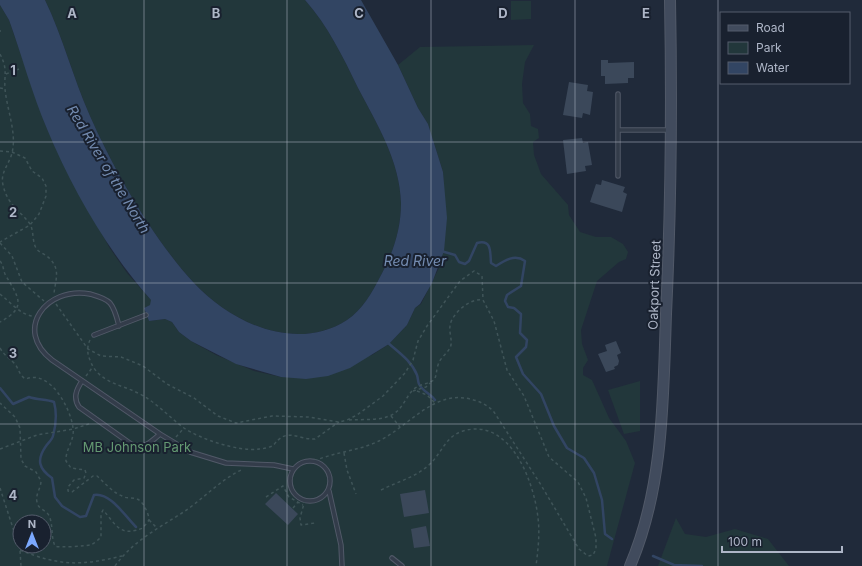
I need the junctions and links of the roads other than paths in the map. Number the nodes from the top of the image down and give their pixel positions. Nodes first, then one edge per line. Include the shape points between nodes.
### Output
1 (670, 0) edge
2 (618, 94) dead end
3 (618, 130) junction
4 (670, 130) junction
5 (618, 176) dead end
6 (146, 315) dead end
7 (119, 326) junction
8 (94, 335) road end
9 (82, 381) junction
10 (160, 434) junction
11 (293, 469) junction
12 (329, 490) junction
13 (392, 558) dead end
14 (342, 566) edge
15 (402, 566) edge
16 (630, 566) edge

1 - 4 street, Oakport Street
2 - 3 lane
3 - 4 lane
3 - 5 lane
4 - 16 street, Oakport Street via 663,402 655,484
6 - 7 lane
7 - 8 lane
7 - 9 lane via 110,304 96,295 65,294 46,305 38,317 35,332 39,346 44,354
9 - 10 lane
9 - 10 lane via 77,390 76,402 99,421 138,447 146,445
10 - 11 lane via 190,452 215,461 274,465
11 - 12 lane via 302,462 314,461 325,467
11 - 12 lane via 291,484 296,496 314,501 326,496
12 - 14 lane via 341,545
13 - 15 lane

